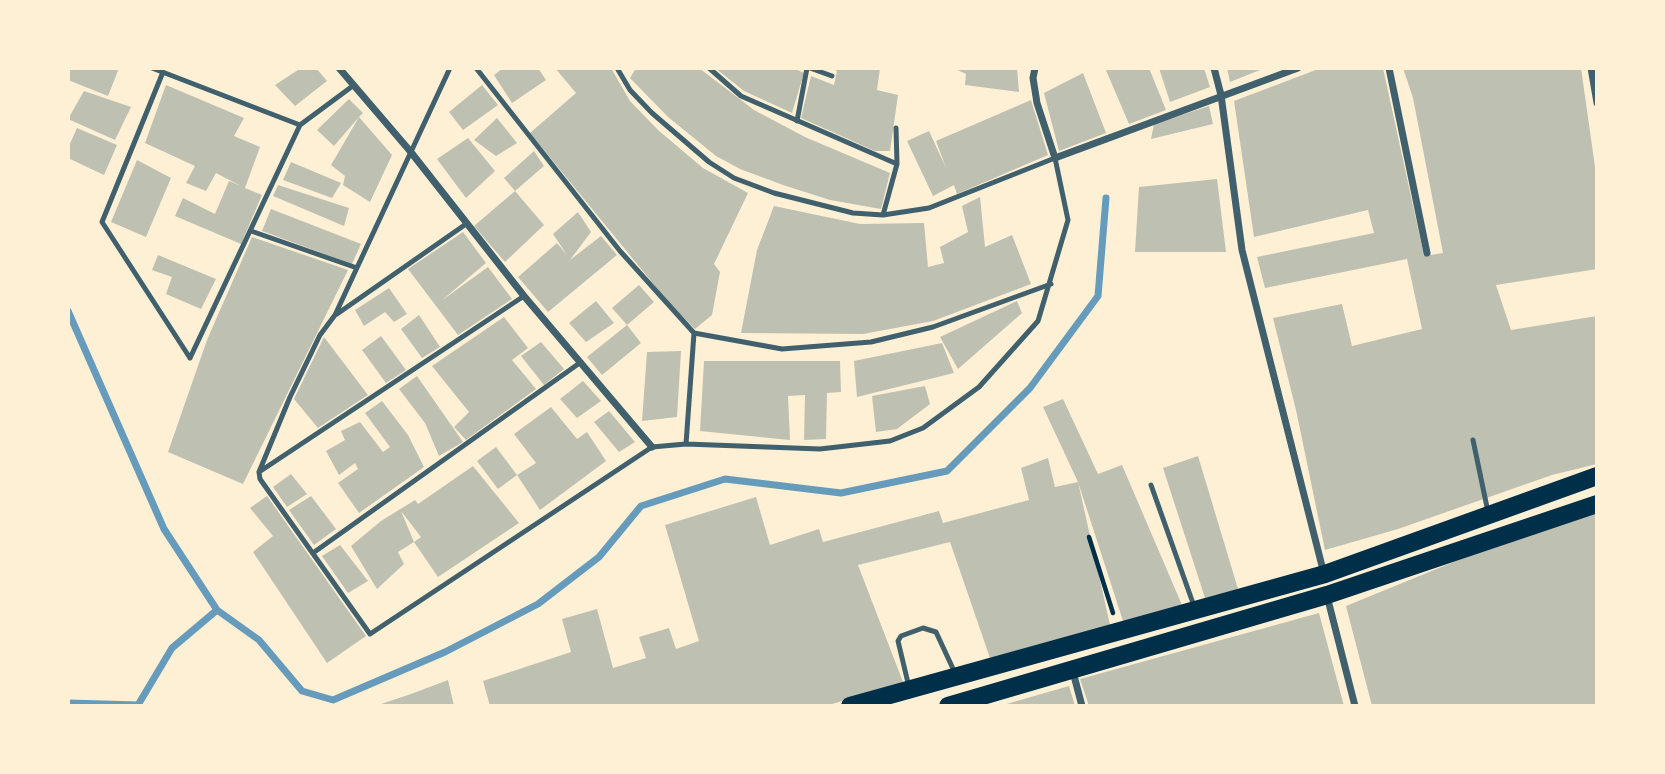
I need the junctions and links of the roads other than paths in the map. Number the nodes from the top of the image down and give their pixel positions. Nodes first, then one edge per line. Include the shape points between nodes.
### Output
1 (152, 68) edge
2 (339, 68) edge
3 (450, 68) edge
4 (476, 68) edge
5 (617, 68) edge
6 (709, 68) edge
7 (809, 68) edge
8 (1035, 68) edge
9 (1213, 68) edge
10 (1298, 68) edge
11 (1389, 68) edge
12 (1591, 68) edge
13 (163, 72) junction
14 (832, 76) dead end
15 (354, 86) junction
16 (1221, 96) junction
17 (1597, 103) edge
18 (797, 121) junction
19 (300, 125) junction
20 (896, 128) dead end
21 (411, 152) junction
22 (1055, 158) junction
23 (897, 164) junction
24 (883, 215) junction
25 (466, 224) junction
26 (251, 231) junction
27 (1427, 253) dead end
28 (357, 268) junction
29 (1051, 284) junction
30 (524, 296) junction
31 (335, 315) junction
32 (694, 333) junction
33 (581, 362) junction
34 (1473, 440) dead end
35 (686, 443) junction
36 (652, 447) junction
37 (259, 472) junction
38 (1597, 476) edge
39 (1151, 485) dead end
40 (1597, 505) edge
41 (1489, 515) junction
42 (313, 553) junction
43 (1325, 574) junction
44 (1327, 595) junction
45 (1195, 609) junction
46 (1072, 668) junction
47 (956, 676) junction
48 (910, 689) junction
49 (850, 706) edge
50 (948, 706) edge
51 (1082, 706) edge
52 (1355, 706) edge

1 - 13 lane
2 - 15 street
3 - 21 lane
4 - 32 lane via 620,251
5 - 24 lane via 652,113 734,178 805,202
6 - 18 lane via 741,96
7 - 14 lane
7 - 18 lane
8 - 22 street via 1037,103
9 - 16 street
10 - 16 street
11 - 27 street
12 - 17 street
13 - 19 lane
13 - 26 lane via 102,222 190,358
15 - 19 lane
15 - 21 street
16 - 22 street
16 - 43 street via 1242,250
18 - 23 lane
19 - 26 lane
20 - 23 lane
21 - 25 street
21 - 28 lane
22 - 24 lane via 929,208
22 - 29 lane via 1068,220
23 - 24 lane
25 - 30 street
25 - 31 lane
26 - 28 lane
28 - 31 lane
29 - 32 lane via 933,327 871,342 782,349
29 - 35 lane via 1038,321 988,378 923,428 890,441 820,449
30 - 33 street
30 - 37 lane
31 - 37 lane via 305,365
32 - 35 lane
33 - 36 street
33 - 42 lane
34 - 41 lane
35 - 36 lane
36 - 42 lane via 370,634
37 - 42 lane
38 - 41 main road
39 - 45 lane
40 - 44 main road
41 - 43 main road
43 - 45 main road
44 - 46 main road
44 - 52 street
45 - 47 main road
46 - 50 main road
46 - 51 street
47 - 48 main road
47 - 48 lane via 936,632 923,628 898,641
48 - 49 main road

